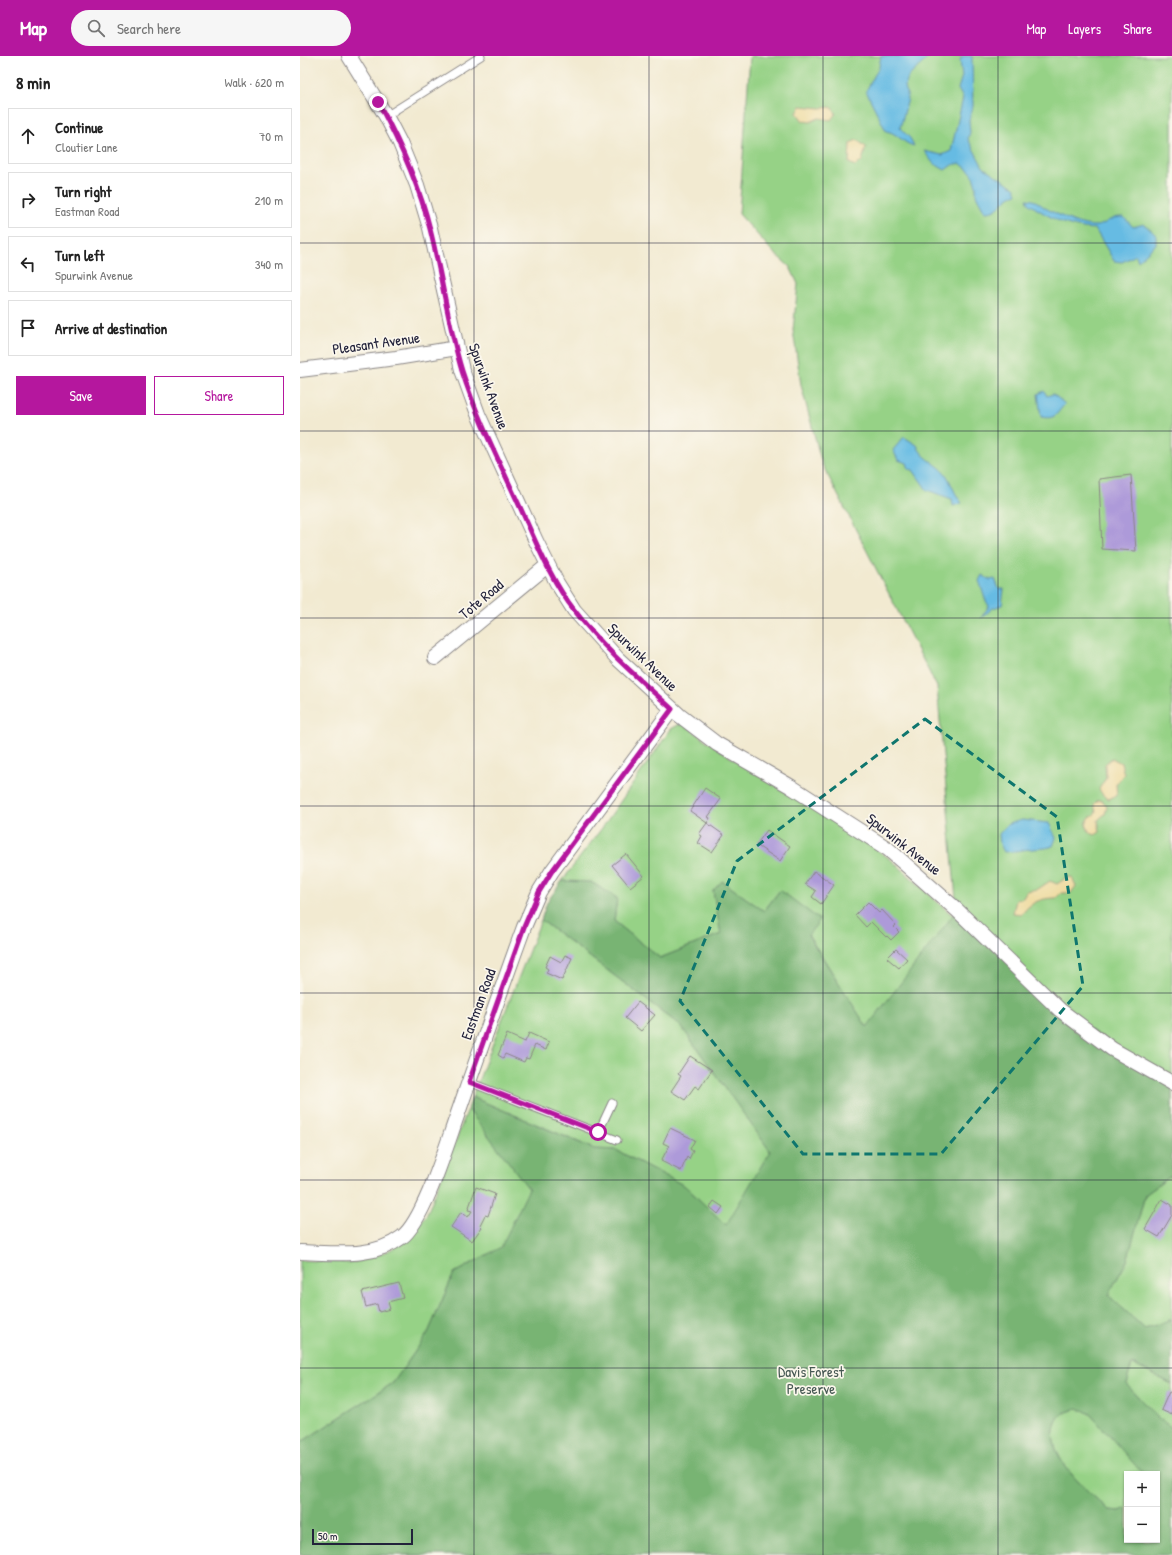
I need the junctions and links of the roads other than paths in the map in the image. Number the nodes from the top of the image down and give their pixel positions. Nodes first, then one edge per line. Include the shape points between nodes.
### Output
1 (349, 56) edge
2 (481, 56) edge
3 (386, 116) junction
4 (456, 348) junction
5 (300, 370) edge
6 (548, 565) junction
7 (435, 658) dead end
8 (672, 709) junction
9 (469, 1082) junction
10 (1172, 1083) edge
11 (612, 1104) dead end
12 (598, 1132) junction
13 (617, 1140) dead end
14 (300, 1252) edge

1 - 3 street, Spurwink Avenue
2 - 3 lane
3 - 4 street, Spurwink Avenue via 420,192
4 - 5 street, Pleasant Avenue
4 - 6 street, Spurwink Avenue via 478,414
6 - 7 street, Tote Road
6 - 8 street, Spurwink Avenue via 574,610 595,635
8 - 9 street, Eastman Road via 539,892
8 - 10 street, Spurwink Avenue via 717,744 790,786 888,849 957,910 1060,1010 1112,1049
9 - 12 lane
9 - 14 street, Eastman Road via 434,1179 412,1228 393,1243 370,1252
11 - 12 lane
12 - 13 lane

